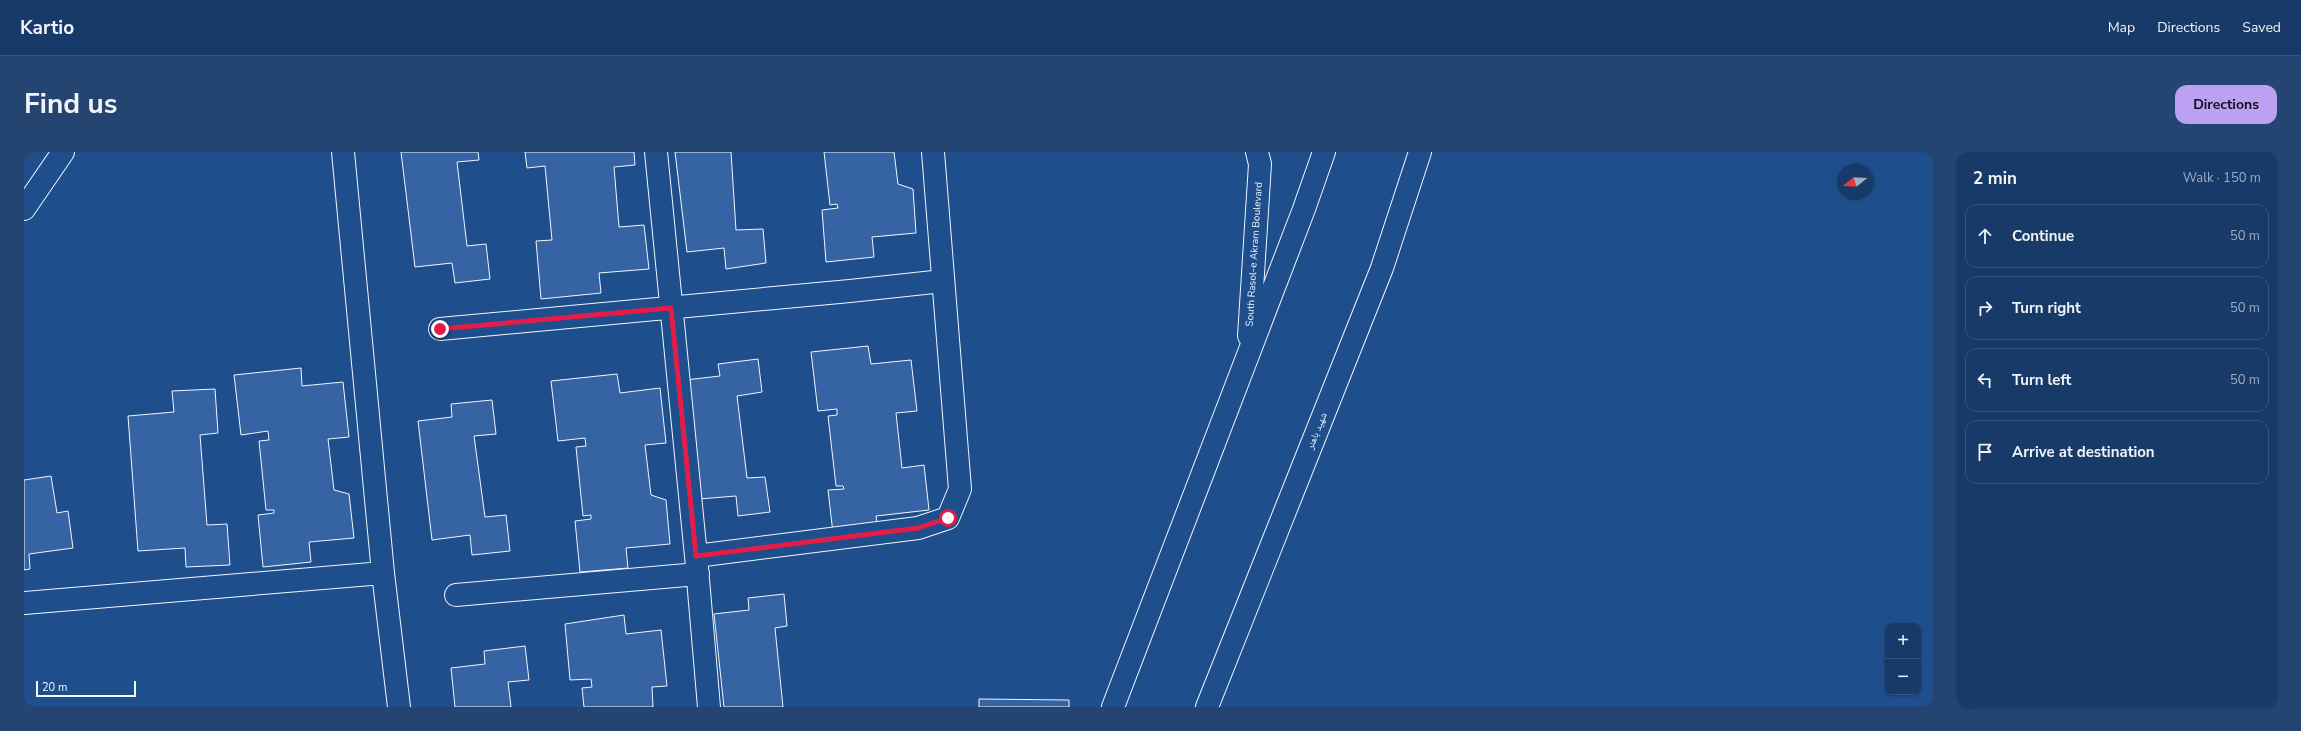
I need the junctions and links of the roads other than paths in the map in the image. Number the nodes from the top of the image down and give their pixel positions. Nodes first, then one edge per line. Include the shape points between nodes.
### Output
1 (63, 152) edge
2 (343, 152) edge
3 (656, 152) edge
4 (933, 152) edge
5 (1257, 152) edge
6 (1324, 152) edge
7 (1420, 152) edge
8 (24, 209) edge
9 (943, 281) junction
10 (671, 308) junction
11 (440, 329) dead end
12 (1247, 357) junction
13 (697, 565) junction
14 (383, 573) junction
15 (456, 595) dead end
16 (24, 603) edge
17 (399, 707) edge
18 (709, 707) edge
19 (1112, 707) edge
20 (1207, 707) edge

1 - 8 street
2 - 14 street
3 - 10 street
4 - 9 street
5 - 12 street, South Rasol-e Akram Boulevard via 1260,164
6 - 12 street
7 - 20 street, شهید باهنر via 1382,268
9 - 10 street
9 - 13 street via 960,489 948,518 918,528
10 - 11 street
10 - 13 street
12 - 19 street
13 - 15 street
13 - 18 street
14 - 16 street
14 - 17 street

